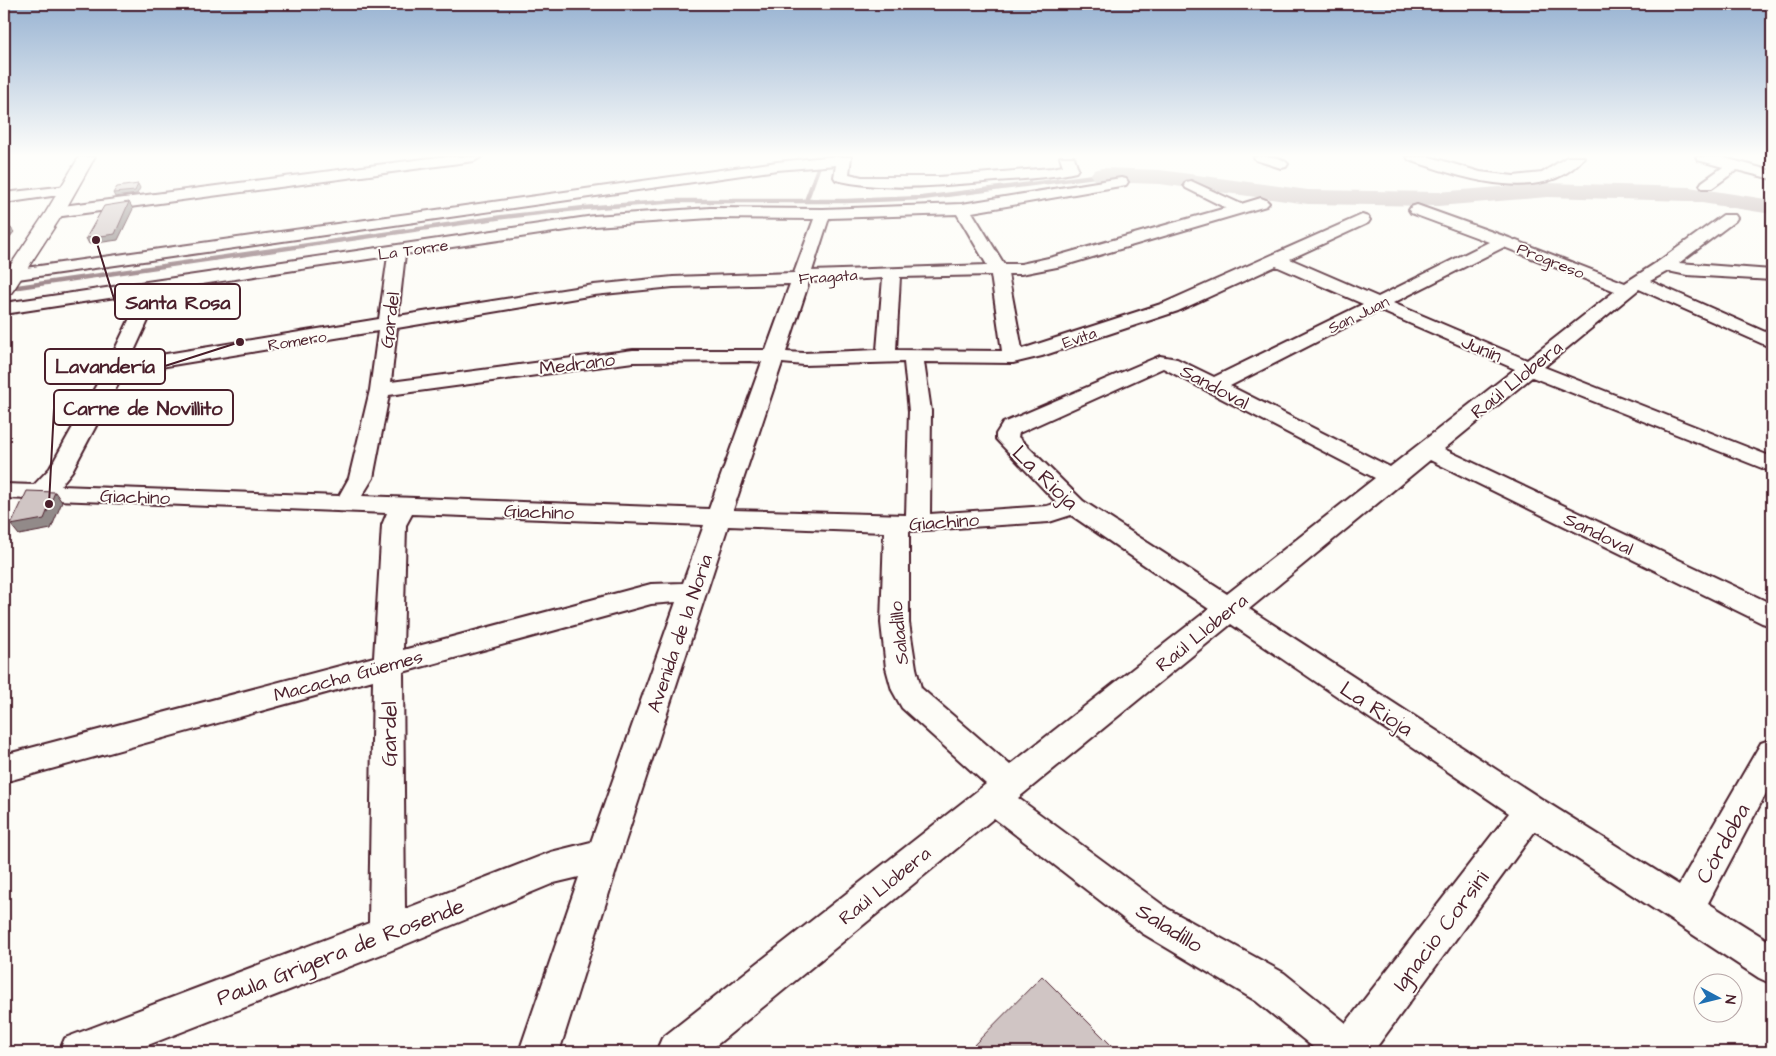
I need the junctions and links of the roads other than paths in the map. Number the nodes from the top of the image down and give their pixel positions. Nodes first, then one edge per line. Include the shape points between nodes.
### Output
1 (58, 206) edge
2 (99, 206) edge
3 (489, 206) edge
4 (978, 206) edge
5 (1233, 206) edge
6 (1251, 206) edge
7 (962, 209) junction
8 (1240, 210) junction
9 (1417, 210) dead end
10 (55, 212) junction
11 (823, 214) junction
12 (1729, 218) dead end
13 (1362, 220) dead end
14 (1503, 240) junction
15 (397, 251) junction
16 (1277, 260) junction
17 (1665, 266) junction
18 (999, 270) junction
19 (892, 272) junction
20 (1772, 275) edge
21 (802, 277) junction
22 (7, 281) edge
23 (1632, 286) junction
24 (154, 287) junction
25 (1378, 304) junction
26 (4, 308) edge
27 (389, 325) junction
28 (1772, 342) edge
29 (886, 356) junction
30 (913, 356) junction
31 (776, 357) junction
32 (1013, 357) junction
33 (116, 368) junction
34 (1529, 368) junction
35 (1213, 386) junction
36 (380, 390) junction
37 (1011, 428) joint
38 (1427, 450) junction
39 (1772, 465) edge
40 (1393, 478) junction
41 (4, 491) edge
42 (41, 492) junction
43 (346, 504) junction
44 (403, 506) junction
45 (1074, 506) junction
46 (719, 519) junction
47 (907, 524) junction
48 (693, 592) junction
49 (1228, 610) junction
50 (1772, 616) edge
51 (388, 664) junction
52 (1772, 752) edge
53 (4, 768) edge
54 (1001, 792) junction
55 (1531, 810) junction
56 (602, 854) junction
57 (1686, 908) junction
58 (386, 934) junction
59 (1772, 965) edge
60 (1350, 1051) edge
61 (79, 1052) edge
62 (539, 1052) edge
63 (676, 1052) edge

1 - 10 street
2 - 10 street
3 - 22 street
4 - 7 street, La Torre
5 - 8 street
6 - 8 street, Fragata
7 - 11 street, La Torre
7 - 18 street
8 - 18 street, Fragata via 1056,262
9 - 14 street, Progreso
10 - 22 street
11 - 15 street, La Torre via 710,213 594,222
11 - 21 street, Avenida de la Noria
12 - 17 street, Raúl Llobera
13 - 16 street, Evita
14 - 23 street, Progreso
14 - 25 street, San Juan
15 - 24 street, La Torre
15 - 27 street, Gardel
16 - 25 street, Junín
16 - 32 street, Evita via 1171,307
17 - 20 street
17 - 23 street, Raúl Llobera
18 - 19 street, Fragata
18 - 32 street
19 - 21 street, Fragata
19 - 29 street
21 - 27 street, Fragata via 645,284
21 - 31 street, Avenida de la Noria
23 - 28 street, Progreso
23 - 34 street, Raúl Llobera
24 - 26 street, La Torre
24 - 33 street
25 - 34 street, Junín
25 - 35 street, San Juan
27 - 33 street, Romero
27 - 36 street, Gardel
29 - 30 street, Evita
29 - 31 street, Evita
30 - 32 street, Evita
30 - 47 street, Saladillo via 920,412
31 - 36 street, Medrano via 633,356
31 - 46 street, Avenida de la Noria
33 - 42 street via 60,472
34 - 38 street, Raúl Llobera
34 - 39 street, Junín
35 - 37 street, Sandoval via 1170,363 1160,362
35 - 40 street, Sandoval
36 - 43 street, Gardel via 361,478
37 - 45 street, La Rioja via 1006,439
38 - 40 street, Raúl Llobera
38 - 50 street, Sandoval
40 - 49 street, Raúl Llobera
41 - 42 street, Giachino
42 - 43 street, Giachino
43 - 44 street, Giachino
44 - 46 street, Giachino
44 - 51 street, Gardel via 394,525
45 - 47 street, Giachino via 1049,514
45 - 49 street, La Rioja
46 - 47 street, Giachino
46 - 48 street, Avenida de la Noria
47 - 54 street, Saladillo via 893,599 905,688
48 - 51 street, Macacha Güemes via 650,594
48 - 56 street, Avenida de la Noria
49 - 54 street, Raúl Llobera
49 - 55 street, La Rioja
51 - 53 street, Macacha Güemes
51 - 58 street, Gardel
52 - 57 street, Córdoba
54 - 60 street, Saladillo via 1155,920 1270,987
54 - 63 street, Raúl Llobera
55 - 57 street, La Rioja
55 - 60 street, Ignacio Corsini
56 - 58 street, Paula Grigera de Rosende via 551,868
56 - 62 street, Avenida de la Noria
57 - 59 street, La Rioja
58 - 61 street, Paula Grigera de Rosende

